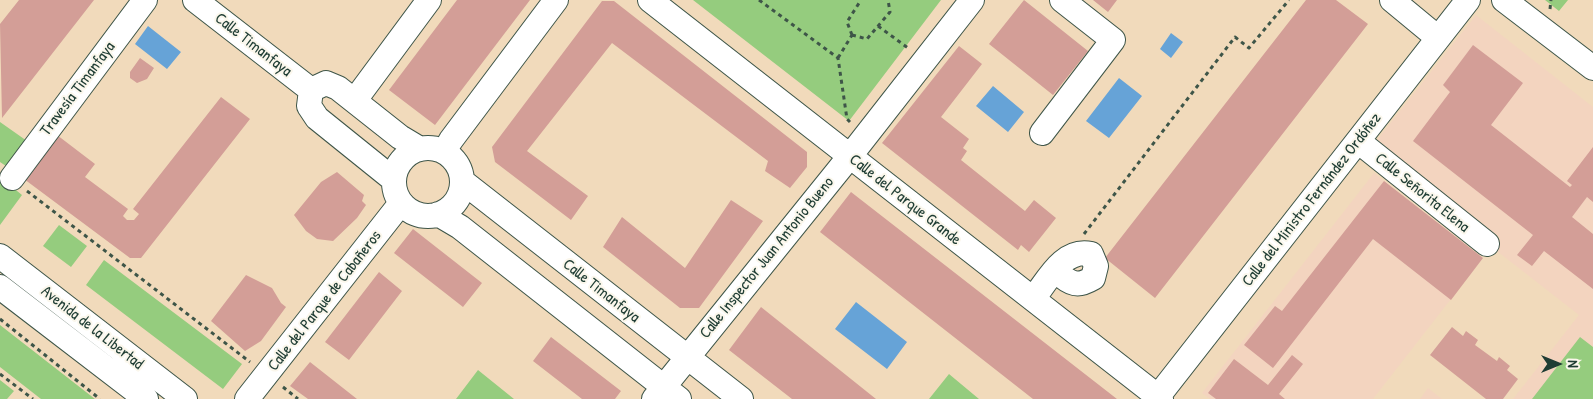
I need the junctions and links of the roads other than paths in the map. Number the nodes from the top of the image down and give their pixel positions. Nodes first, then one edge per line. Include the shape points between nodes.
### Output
1 (145, 0) edge
2 (195, 0) edge
3 (429, 0) edge
4 (556, 0) edge
5 (650, 0) edge
6 (972, 0) edge
7 (1062, 0) edge
8 (1392, 0) edge
9 (1406, 0) edge
10 (1504, 0) edge
11 (1462, 2) edge
12 (1442, 33) junction
13 (1593, 68) edge
14 (311, 90) junction
15 (354, 100) junction
16 (1042, 133) dead end
17 (1358, 141) junction
18 (420, 149) junction
19 (444, 152) junction
20 (850, 156) junction
21 (12, 178) road end
22 (394, 180) junction
23 (462, 181) junction
24 (401, 203) junction
25 (438, 214) junction
26 (1487, 244) dead end
27 (0, 256) edge
28 (1065, 266) road end
29 (0, 287) edge
30 (1032, 299) junction
31 (686, 357) junction
32 (665, 395) edge
33 (1158, 398) edge
34 (146, 399) edge
35 (185, 399) edge
36 (247, 399) edge
37 (741, 399) edge

1 - 21 street, Travesía Timanfaya
2 - 14 street, Calle Timanfaya
3 - 15 street
4 - 19 street
5 - 20 street, Calle del Parque Grande
6 - 20 street, Calle Inspector Juan Antonio Bueno
7 - 16 street via 1113,40
8 - 12 street
9 - 12 street
10 - 13 street
11 - 12 street, Calle del Ministro Fernández Ordóñez
12 - 17 street, Calle del Ministro Fernández Ordóñez
14 - 15 street via 326,83
14 - 22 street via 309,106 317,118
15 - 18 street
17 - 26 street, Calle Señorita Elena
17 - 33 street, Calle del Ministro Fernández Ordóñez
18 - 19 street via 433,148
18 - 22 street via 407,155 397,168
19 - 23 street via 454,160
20 - 30 street, Calle del Parque Grande
20 - 31 street, Calle Inspector Juan Antonio Bueno
22 - 24 street
23 - 25 street via 459,195 450,208
23 - 31 street, Calle Timanfaya
24 - 25 street via 411,212 429,216
24 - 36 street, Calle del Parque de Cabañeros
25 - 32 street via 460,227
27 - 35 street, Avenida de la Libertad
28 - 30 street
29 - 34 street, Avenida de la Libertad
30 - 33 street, Calle del Parque Grande
31 - 32 street, Calle Inspector Juan Antonio Bueno
31 - 37 street, Calle Timanfaya

